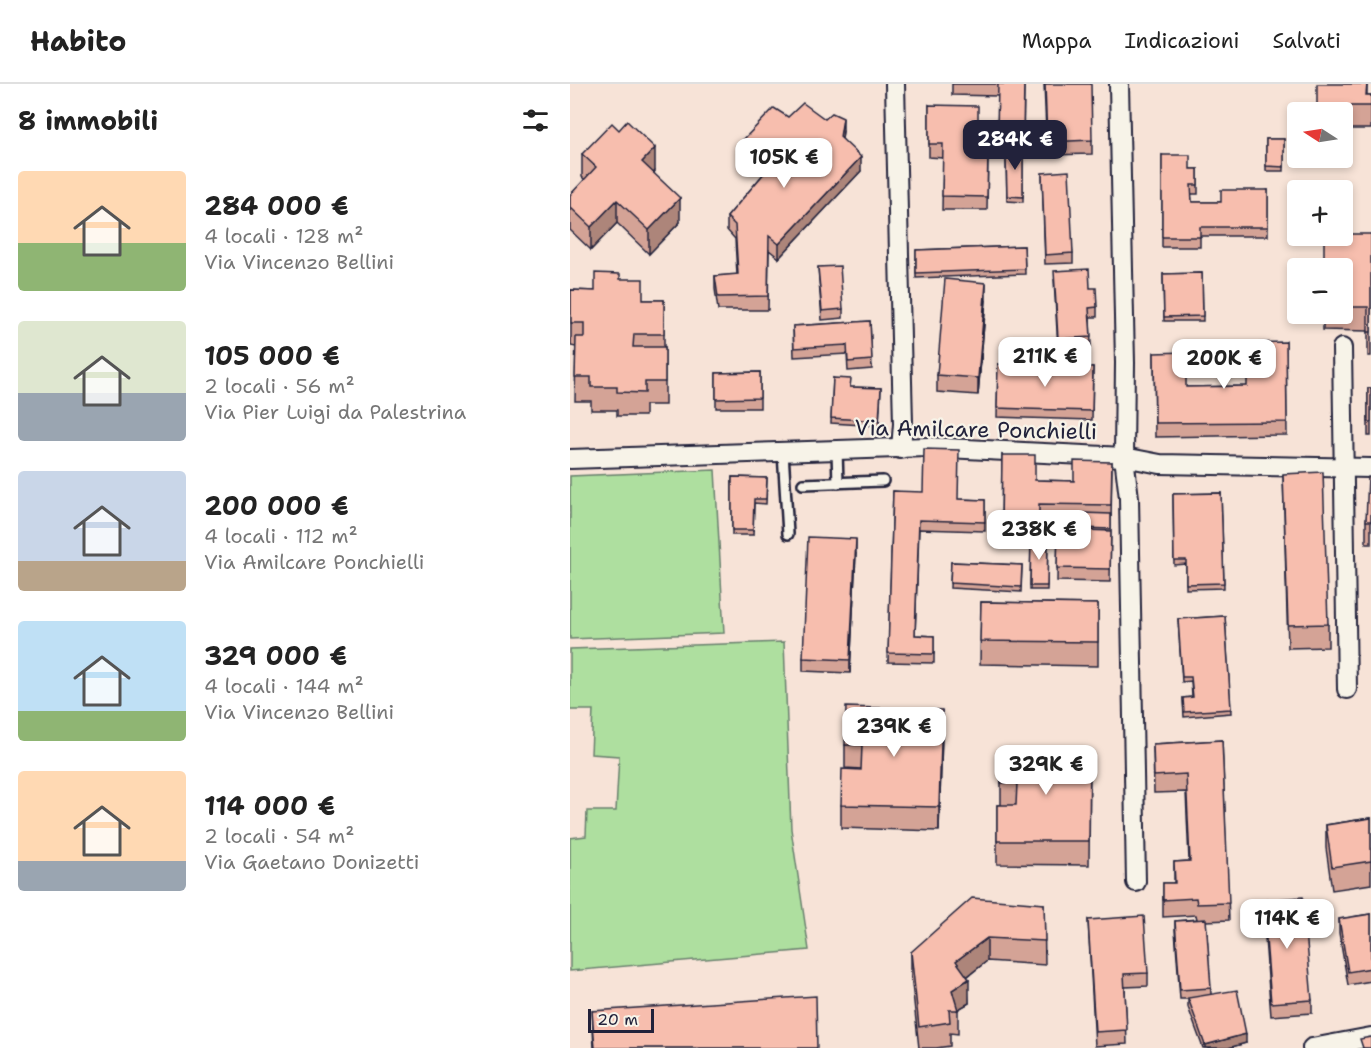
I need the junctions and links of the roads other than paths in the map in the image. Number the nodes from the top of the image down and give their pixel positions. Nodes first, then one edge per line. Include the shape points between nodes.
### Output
1 (895, 84) edge
2 (1119, 84) edge
3 (1342, 348) dead end
4 (901, 449) junction
5 (837, 451) junction
6 (783, 452) junction
7 (1124, 457) junction
8 (570, 459) edge
9 (1344, 468) junction
10 (1371, 468) edge
11 (883, 481) dead end
12 (838, 483) junction
13 (803, 484) dead end
14 (789, 534) dead end
15 (1347, 689) dead end
16 (1136, 882) dead end
17 (1371, 1037) edge
18 (1312, 1048) edge

1 - 4 street
2 - 7 street
3 - 9 street
4 - 5 street, Via Amilcare Ponchielli
4 - 7 street, Via Amilcare Ponchielli
5 - 6 street, Via Amilcare Ponchielli
5 - 12 lane
6 - 8 street, Via Amilcare Ponchielli
6 - 14 lane
7 - 9 street, Via Amilcare Ponchielli via 1160,464
7 - 16 street via 1129,498
9 - 10 street, Via Amilcare Ponchielli
9 - 15 street
11 - 12 lane
12 - 13 lane
17 - 18 street

